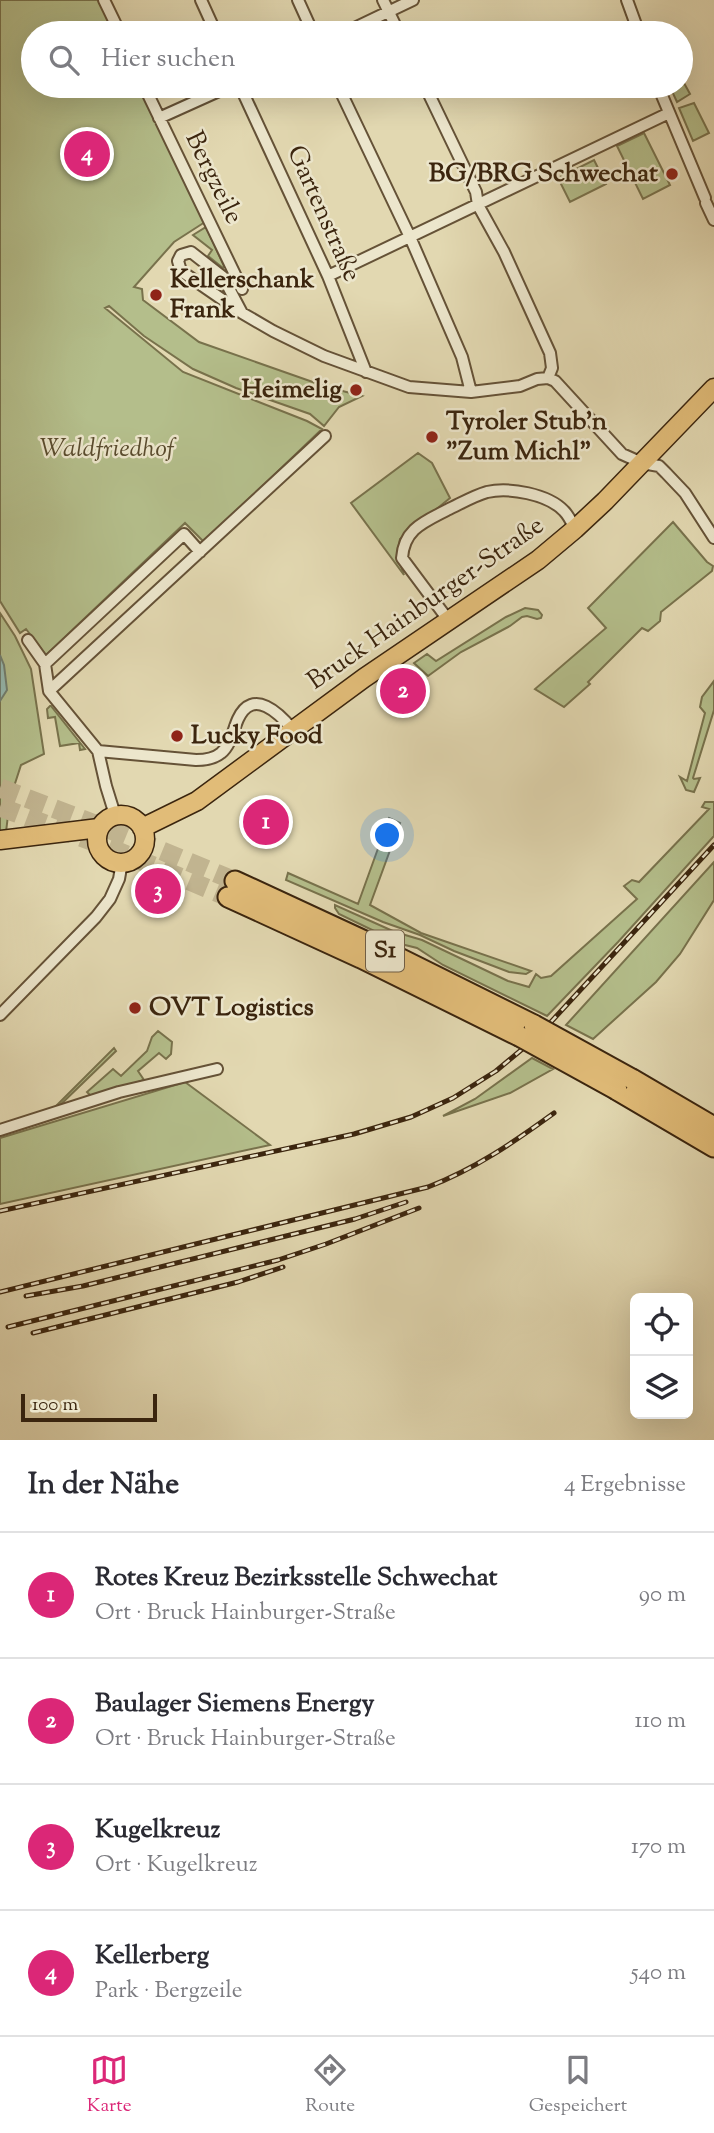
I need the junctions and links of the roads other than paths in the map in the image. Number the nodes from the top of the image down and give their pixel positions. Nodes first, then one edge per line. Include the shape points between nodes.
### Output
1 (104, 0) edge
2 (201, 0) edge
3 (298, 0) edge
4 (383, 0) edge
5 (413, 0) edge
6 (627, 0) edge
7 (388, 11) junction
8 (114, 21) edge
9 (211, 21) edge
10 (308, 21) edge
11 (368, 21) edge
12 (393, 21) edge
13 (635, 21) edge
14 (150, 98) edge
15 (203, 98) edge
16 (246, 98) edge
17 (344, 98) edge
18 (431, 98) edge
19 (663, 98) edge
20 (669, 113) junction
21 (159, 118) junction
22 (478, 205) junction
23 (714, 220) edge
24 (410, 237) junction
25 (328, 276) junction
26 (242, 289) dead end
27 (242, 313) junction
28 (364, 367) junction
29 (548, 378) junction
30 (714, 388) edge
31 (471, 392) junction
32 (325, 436) dead end
33 (642, 463) junction
34 (575, 529) junction
35 (714, 538) edge
36 (200, 552) junction
37 (449, 621) junction
38 (28, 640) dead end
39 (45, 664) junction
40 (49, 691) junction
41 (293, 730) junction
42 (97, 751) junction
43 (115, 815) junction
44 (142, 828) junction
45 (99, 836) junction
46 (0, 840) edge
47 (122, 862) junction
48 (231, 889) tunnel mouth
49 (0, 1015) edge
50 (217, 1069) dead end
51 (624, 1084) junction
52 (714, 1127) edge
53 (0, 1130) edge
54 (714, 1147) edge

1 - 8 street
2 - 9 street
3 - 10 street
4 - 7 street
5 - 7 street
6 - 13 street
7 - 11 street
7 - 12 street
14 - 21 street, Bergzeile
15 - 21 street
16 - 25 street, Gartenstraße
17 - 24 street
18 - 22 street
19 - 20 street
20 - 22 street
20 - 23 street
21 - 26 street, Bergzeile
22 - 24 street
22 - 29 street via 505,252 550,353
24 - 25 street
24 - 31 street via 462,357
25 - 28 street, Gartenstraße
27 - 27 street via 223,276 191,252 181,255 181,271
27 - 28 street via 324,356
28 - 31 street via 409,387
29 - 31 street
29 - 33 street via 622,454
30 - 33 main road, Bruck Hainburger-Straße
32 - 36 street
33 - 34 main road, Bruck Hainburger-Straße
33 - 35 street via 659,466 676,483
34 - 37 main road, Bruck Hainburger-Straße
34 - 37 street via 562,509 514,491 489,492 427,520 403,544 402,558
36 - 39 street via 184,534
36 - 40 street
37 - 41 main road, Bruck Hainburger-Straße
38 - 39 street
39 - 40 street
40 - 42 street
41 - 42 street via 270,708 256,704 240,714 224,751 209,759
41 - 44 main road, Bruck Hainburger-Straße via 197,801
42 - 43 street
43 - 44 main road via 131,817
43 - 45 main road via 106,820
44 - 47 main road via 143,846 131,860
45 - 46 main road
45 - 47 main road via 104,856
47 - 49 street via 110,900
48 - 51 highway, S1, bridge via 361,958 526,1030
50 - 53 street via 119,1092
51 - 52 highway, S1 via 691,1112
51 - 54 highway, S1

